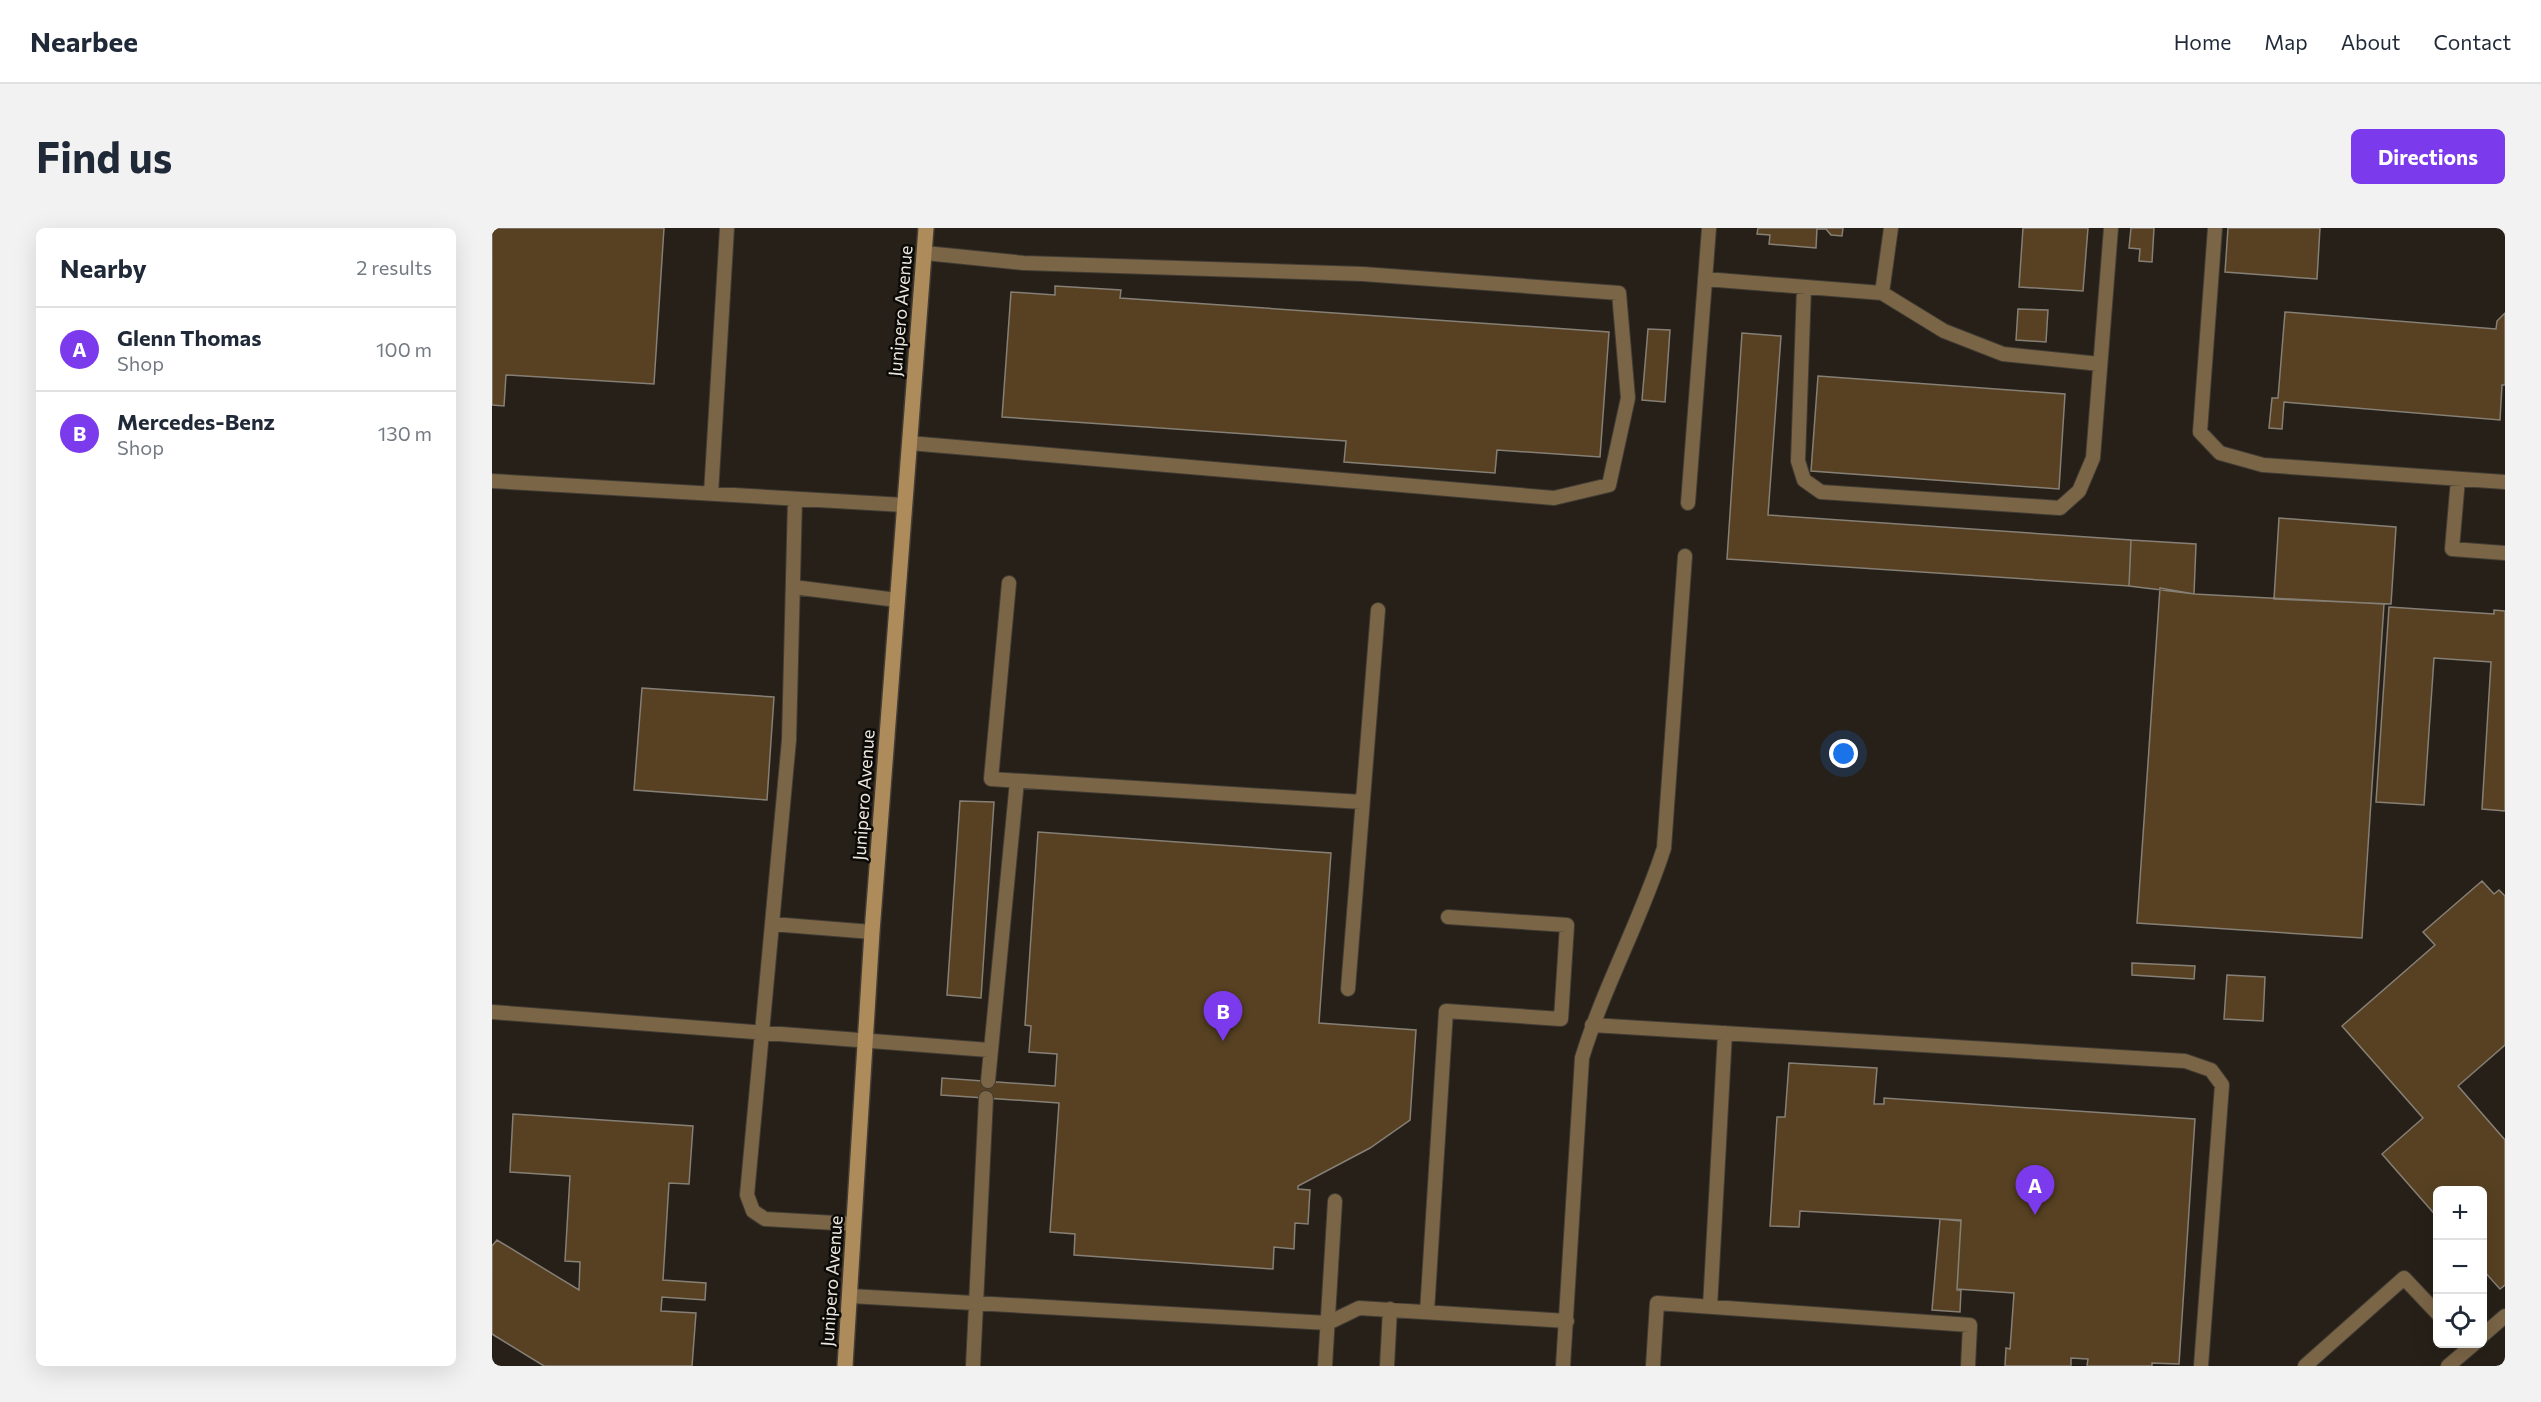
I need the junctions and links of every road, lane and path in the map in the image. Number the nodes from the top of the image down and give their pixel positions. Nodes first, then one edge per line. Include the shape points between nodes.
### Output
1 (727, 228) edge
2 (926, 228) edge
3 (1709, 228) edge
4 (1891, 228) edge
5 (2111, 228) edge
6 (2215, 228) edge
7 (925, 253) junction
8 (1705, 279) junction
9 (1804, 287) junction
10 (1882, 293) junction
11 (2100, 364) junction
12 (909, 443) junction
13 (2458, 479) junction
14 (492, 481) edge
15 (2505, 482) edge
16 (711, 494) junction
17 (795, 499) junction
18 (1688, 503) dead end
19 (904, 505) junction
20 (2505, 553) edge
21 (1685, 556) dead end
22 (1009, 583) dead end
23 (793, 587) junction
24 (897, 600) junction
25 (1377, 609) dead end
26 (1017, 781) junction
27 (1362, 802) junction
28 (1448, 917) dead end
29 (772, 924) junction
30 (872, 932) junction
31 (1348, 989) dead end
32 (492, 1012) edge
33 (1592, 1025) junction
34 (762, 1031) junction
35 (1725, 1033) junction
36 (866, 1038) junction
37 (989, 1050) junction
38 (988, 1081) dead end
39 (986, 1098) dead end
40 (1335, 1201) dead end
41 (854, 1224) junction
42 (850, 1296) junction
43 (976, 1302) junction
44 (1710, 1307) junction
45 (1390, 1309) junction
46 (2433, 1309) edge
47 (1427, 1312) junction
48 (2505, 1316) edge
49 (1566, 1321) junction
50 (1328, 1323) junction
51 (2487, 1332) edge
52 (2466, 1348) edge
53 (845, 1366) edge
54 (973, 1366) edge
55 (1325, 1366) edge
56 (1387, 1366) edge
57 (1563, 1366) edge
58 (1653, 1366) edge
59 (1968, 1366) edge
60 (2201, 1366) edge
61 (2305, 1366) edge
62 (2448, 1366) edge

1 - 16 lane
2 - 7 street, Junipero Avenue
3 - 8 lane
4 - 10 lane
5 - 11 lane
6 - 13 lane via 2200,432 2220,453 2263,465
7 - 12 street, Junipero Avenue
7 - 12 lane via 1024,262 1363,274 1618,293 1628,398 1609,485 1554,498
8 - 9 lane
8 - 18 lane
9 - 10 lane
9 - 11 lane via 1798,461 1804,480 1821,492 2060,508 2079,491 2093,458
10 - 11 lane via 1944,331 2003,354
12 - 19 street, Junipero Avenue
13 - 15 lane
13 - 20 lane via 2452,549
14 - 16 lane
16 - 17 lane
17 - 19 lane
17 - 23 lane
19 - 24 street, Junipero Avenue
21 - 33 lane via 1664,848
22 - 26 lane via 991,779
23 - 24 lane
23 - 29 lane via 789,740
24 - 30 street, Junipero Avenue
25 - 27 lane
26 - 27 lane
26 - 37 lane
27 - 31 lane
28 - 47 lane via 1567,925 1561,1019 1446,1011
29 - 30 lane
29 - 34 lane
30 - 36 street, Junipero Avenue
32 - 34 lane
33 - 35 lane
33 - 49 lane via 1582,1058
34 - 36 lane
34 - 41 lane via 747,1195 753,1211 765,1219
35 - 44 lane
35 - 60 lane via 2185,1061 2211,1070 2222,1085
36 - 37 lane
36 - 41 street, Junipero Avenue
37 - 38 lane
39 - 43 lane
40 - 50 lane
41 - 42 street, Junipero Avenue
42 - 43 lane
42 - 53 street, Junipero Avenue
43 - 50 lane
43 - 54 lane
44 - 58 lane via 1657,1303
44 - 59 lane via 1970,1325
45 - 47 lane
45 - 50 lane via 1359,1308
45 - 56 lane
46 - 61 lane via 2404,1278
47 - 49 lane
48 - 51 lane
49 - 57 lane
50 - 55 lane
52 - 62 lane

